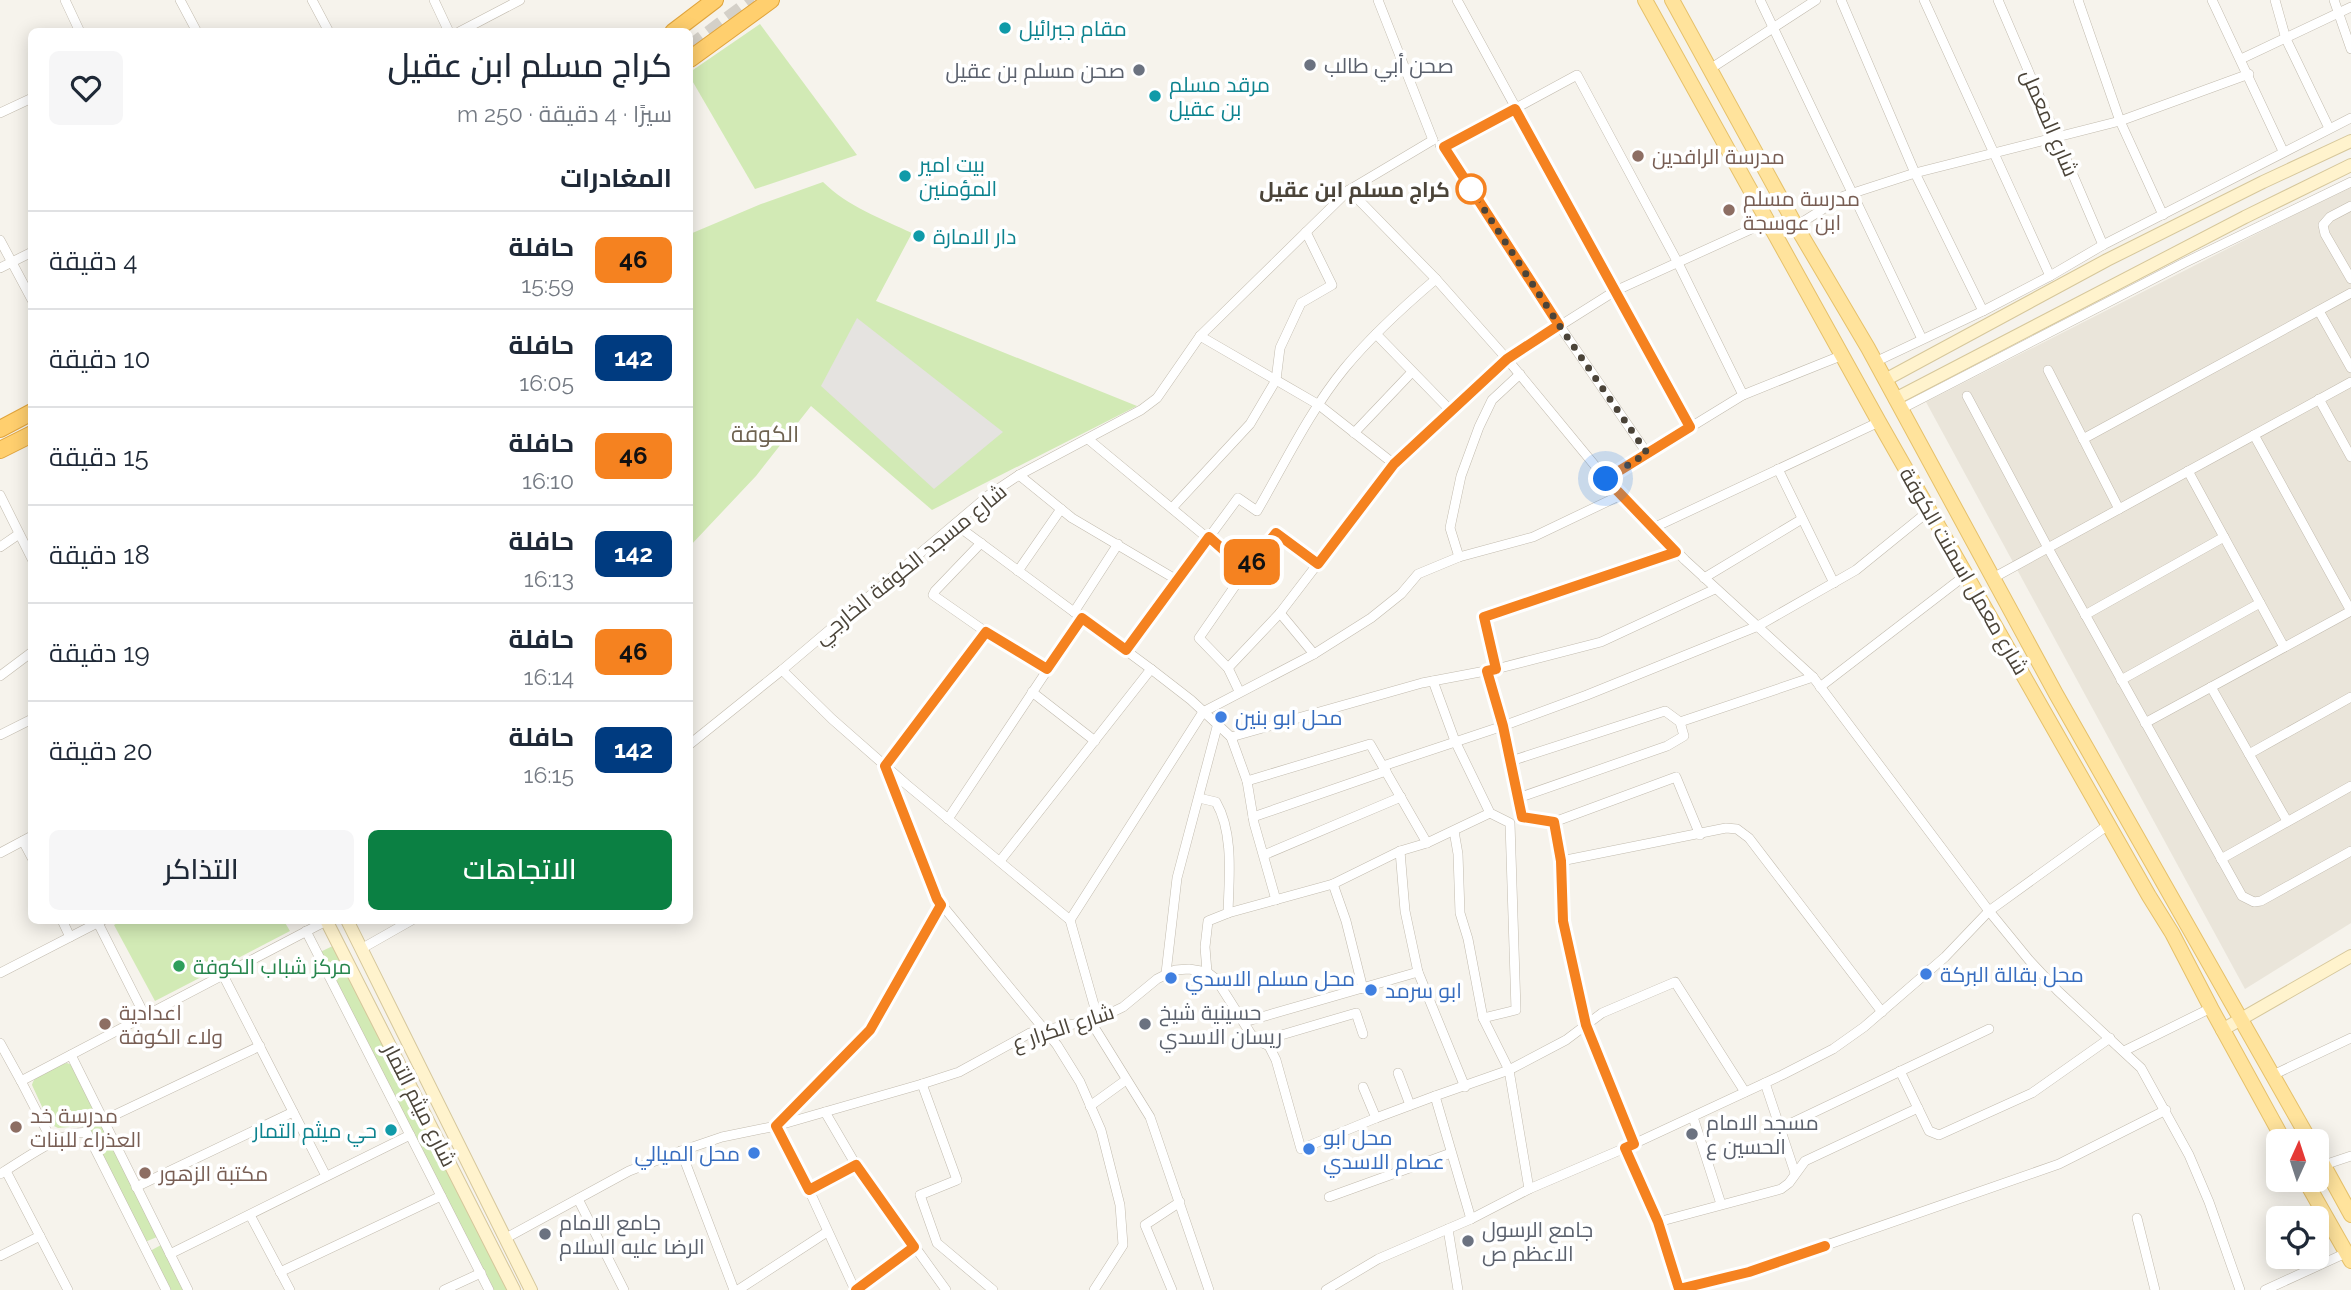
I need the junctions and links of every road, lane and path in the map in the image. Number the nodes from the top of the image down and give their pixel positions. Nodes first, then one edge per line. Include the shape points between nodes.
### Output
1 (65, 0) edge
2 (180, 0) edge
3 (313, 0) edge
4 (434, 0) edge
5 (520, 0) edge
6 (715, 0) edge
7 (771, 0) edge
8 (1378, 0) edge
9 (1457, 0) edge
10 (1645, 0) edge
11 (1672, 0) edge
12 (1760, 0) edge
13 (1816, 0) edge
14 (1841, 0) edge
15 (1924, 0) edge
16 (1998, 0) edge
17 (2078, 0) edge
18 (2212, 0) edge
19 (2275, 0) edge
20 (2334, 0) edge
21 (2351, 7) edge
22 (2337, 12) junction
23 (78, 28) edge
24 (195, 28) edge
25 (327, 28) edge
26 (448, 28) edge
27 (467, 28) edge
28 (678, 28) edge
29 (1773, 28) junction
30 (2286, 39) junction
31 (2351, 49) edge
32 (693, 57) edge
33 (2241, 59) junction
34 (1710, 69) junction
35 (2249, 74) junction
36 (28, 100) edge
37 (1515, 109) junction
38 (0, 113) edge
39 (2351, 118) edge
40 (2120, 121) junction
41 (2329, 128) junction
42 (2057, 138) junction
43 (1433, 140) junction
44 (2351, 141) edge
45 (1444, 147) junction
46 (2283, 151) junction
47 (1996, 154) junction
48 (2351, 165) edge
49 (1915, 173) junction
50 (2351, 182) edge
51 (1349, 190) junction
52 (1852, 193) junction
53 (2351, 206) edge
54 (2163, 215) junction
55 (1769, 221) junction
56 (1796, 226) junction
57 (1306, 232) junction
58 (0, 240) edge
59 (2103, 245) junction
60 (28, 254) edge
61 (12, 262) junction
62 (1678, 262) junction
63 (0, 268) edge
64 (2056, 278) junction
65 (1436, 279) junction
66 (2351, 279) edge
67 (1615, 291) junction
68 (28, 292) edge
69 (2351, 293) edge
70 (2080, 309) junction
71 (1983, 311) junction
72 (2319, 311) junction
73 (1559, 325) junction
74 (1376, 334) junction
75 (1200, 336) junction
76 (1922, 339) junction
77 (1843, 355) junction
78 (1507, 359) junction
79 (1875, 362) junction
80 (1908, 367) junction
81 (2351, 368) edge
82 (2048, 370) dead end
83 (1412, 372) junction
84 (1520, 374) junction
85 (1276, 380) junction
86 (1885, 380) junction
87 (2351, 382) edge
88 (1920, 386) junction
89 (1743, 395) junction
90 (1967, 396) dead end
91 (2319, 399) junction
92 (1898, 404) junction
93 (1319, 405) junction
94 (1451, 411) junction
95 (28, 414) edge
96 (1879, 422) junction
97 (1909, 423) junction
98 (1690, 427) junction
99 (0, 429) edge
100 (1354, 433) junction
101 (2254, 435) junction
102 (28, 436) edge
103 (1887, 436) junction
104 (1088, 439) junction
105 (2083, 439) junction
106 (0, 450) edge
107 (1647, 453) junction
108 (2351, 457) edge
109 (1929, 460) junction
110 (1394, 464) junction
111 (1778, 469) junction
112 (1908, 471) junction
113 (2188, 471) junction
114 (1019, 475) junction
115 (1606, 479) junction
116 (0, 495) edge
117 (1621, 495) junction
118 (1172, 508) junction
119 (1061, 509) junction
120 (2119, 509) junction
121 (1930, 510) junction
122 (1802, 519) junction
123 (955, 524) junction
124 (1653, 528) junction
125 (19, 534) junction
126 (1209, 537) junction
127 (2224, 537) junction
128 (981, 543) junction
129 (1118, 544) junction
130 (0, 547) edge
131 (2048, 548) junction
132 (28, 551) edge
133 (1676, 552) junction
134 (1459, 557) junction
135 (1318, 564) junction
136 (1246, 570) junction
137 (1018, 571) junction
138 (1967, 574) junction
139 (1704, 578) junction
140 (1993, 578) junction
141 (1177, 580) junction
142 (1834, 583) junction
143 (1715, 589) junction
144 (2260, 603) junction
145 (2351, 611) edge
146 (1280, 613) junction
147 (1078, 615) junction
148 (2085, 615) junction
149 (1758, 626) junction
150 (986, 632) junction
151 (2284, 647) junction
152 (1126, 650) junction
153 (1314, 654) junction
154 (28, 655) edge
155 (1228, 668) junction
156 (1047, 669) junction
157 (1151, 669) junction
158 (782, 670) junction
159 (1492, 670) junction
160 (0, 676) edge
161 (1813, 677) junction
162 (2122, 680) junction
163 (1433, 681) junction
164 (1820, 687) junction
165 (2211, 687) junction
166 (1239, 691) junction
167 (1032, 692) junction
168 (2351, 697) edge
169 (1202, 712) junction
170 (28, 721) edge
171 (1680, 722) junction
172 (2145, 723) junction
173 (1503, 726) junction
174 (1217, 727) junction
175 (0, 735) edge
176 (1231, 737) junction
177 (1095, 741) junction
178 (1455, 741) junction
179 (693, 742) edge
180 (2249, 754) junction
181 (1511, 761) junction
182 (885, 766) junction
183 (1385, 769) junction
184 (1247, 781) junction
185 (2351, 786) edge
186 (1401, 797) junction
187 (1199, 798) junction
188 (1518, 798) junction
189 (1490, 813) junction
190 (1253, 817) junction
191 (1522, 817) junction
192 (948, 819) junction
193 (2287, 821) junction
194 (1510, 822) junction
195 (1554, 822) junction
196 (2108, 825) junction
197 (1454, 831) junction
198 (1700, 835) junction
199 (27, 838) edge
200 (1427, 843) junction
201 (1400, 851) junction
202 (2351, 851) edge
203 (0, 853) edge
204 (1264, 855) junction
205 (2221, 859) junction
206 (1000, 861) junction
207 (1561, 861) junction
208 (1333, 884) junction
209 (1276, 900) junction
210 (941, 905) junction
211 (1989, 911) junction
212 (1228, 913) junction
213 (1070, 920) junction
214 (64, 924) edge
215 (96, 924) edge
216 (101, 924) edge
217 (321, 924) edge
218 (328, 924) edge
219 (349, 924) edge
220 (405, 924) edge
221 (306, 932) junction
222 (70, 937) junction
223 (361, 948) junction
224 (2351, 956) edge
225 (1207, 972) junction
226 (1418, 972) junction
227 (0, 973) edge
228 (1166, 973) junction
229 (223, 975) junction
230 (1363, 989) junction
231 (2210, 1008) junction
232 (1882, 1012) junction
233 (145, 1016) junction
234 (1483, 1018) junction
235 (2243, 1020) junction
236 (1095, 1021) junction
237 (1244, 1022) junction
238 (1586, 1025) junction
239 (1989, 1029) dead end
240 (1042, 1030) junction
241 (2222, 1030) junction
242 (1363, 1034) dead end
243 (2110, 1038) junction
244 (2351, 1038) edge
245 (1261, 1041) junction
246 (0, 1043) edge
247 (260, 1046) junction
248 (2124, 1051) junction
249 (71, 1055) junction
250 (1509, 1070) junction
251 (1900, 1071) junction
252 (1398, 1073) dead end
253 (2273, 1075) junction
254 (1126, 1080) junction
255 (21, 1081) junction
256 (1765, 1083) junction
257 (922, 1084) junction
258 (1363, 1087) dead end
259 (1465, 1087) junction
260 (1745, 1092) junction
261 (1436, 1096) junction
262 (1410, 1105) junction
263 (1090, 1106) junction
264 (1918, 1108) junction
265 (2166, 1110) junction
266 (293, 1112) junction
267 (825, 1112) junction
268 (1693, 1117) junction
269 (1377, 1118) junction
270 (102, 1121) junction
271 (776, 1126) junction
272 (1781, 1128) junction
273 (2277, 1129) edge
274 (2303, 1129) edge
275 (410, 1135) junction
276 (53, 1143) junction
277 (1629, 1146) junction
278 (681, 1151) junction
279 (1451, 1153) junction
280 (2351, 1156) edge
281 (2329, 1158) edge
282 (856, 1165) junction
283 (3, 1172) edge
284 (1795, 1173) junction
285 (2329, 1175) edge
286 (326, 1176) junction
287 (136, 1187) junction
288 (1529, 1189) junction
289 (809, 1190) junction
290 (2312, 1192) edge
291 (441, 1196) junction
292 (1329, 1197) dead end
293 (578, 1199) junction
294 (1180, 1202) junction
295 (1721, 1204) junction
296 (250, 1215) junction
297 (2351, 1215) edge
298 (2137, 1218) dead end
299 (1471, 1219) junction
300 (1658, 1222) junction
301 (1448, 1229) junction
302 (827, 1232) junction
303 (40, 1236) junction
304 (506, 1238) junction
305 (162, 1240) junction
306 (914, 1247) junction
307 (145, 1248) junction
308 (170, 1254) junction
309 (0, 1256) edge
310 (2349, 1257) edge
311 (280, 1272) junction
312 (481, 1273) junction
313 (68, 1290) edge
314 (166, 1290) edge
315 (188, 1290) edge
316 (290, 1290) edge
317 (444, 1290) edge
318 (489, 1290) edge
319 (514, 1290) edge
320 (531, 1290) edge
321 (624, 1290) edge
322 (736, 1290) edge
323 (855, 1290) edge
324 (946, 1290) edge
325 (993, 1290) edge
326 (1094, 1290) edge
327 (1172, 1290) edge
328 (1209, 1290) edge
329 (1326, 1290) edge
330 (1458, 1290) edge
331 (1678, 1290) edge
332 (2155, 1290) edge
333 (2239, 1290) edge
334 (2265, 1290) edge

1 - 23 street
2 - 24 street
3 - 25 street
4 - 26 street
5 - 27 street
6 - 28 highway
7 - 32 highway
8 - 43 street
9 - 37 street
10 - 55 main road, شارع معمل اسمنت الكوفة
11 - 34 main road, شارع معمل اسمنت الكوفة
12 - 29 street
13 - 29 street
14 - 49 street
15 - 47 street
16 - 42 street, شارع المعمل
17 - 40 street
18 - 33 street
19 - 30 street
20 - 22 street
21 - 22 street
22 - 30 street
22 - 31 street
29 - 34 street
29 - 52 street
30 - 33 street
30 - 41 street
33 - 35 street
34 - 56 main road, شارع معمل اسمنت الكوفة
35 - 40 street
35 - 46 street
36 - 38 street
37 - 45 street
37 - 62 street via 1577,75
37 - 67 street
39 - 41 street
40 - 42 street
40 - 54 street
41 - 46 street
42 - 47 street
42 - 59 street, شارع المعمل
43 - 45 street
43 - 51 street, شارع مسجد الكوفة الخارجي
44 - 64 street
45 - 73 street
46 - 54 street
47 - 49 street
47 - 64 street
48 - 70 street
49 - 52 street
49 - 71 street
50 - 70 street
51 - 57 street, شارع مسجد الكوفة الخارجي
51 - 65 street
52 - 56 street
52 - 76 street
53 - 66 street via 2325,220 2323,229
54 - 59 street
55 - 62 street
55 - 77 main road, شارع معمل اسمنت الكوفة
56 - 79 main road, شارع معمل اسمنت الكوفة
57 - 75 street, شارع مسجد الكوفة الخارجي
57 - 85 street via 1332,285 1301,303 1280,348
58 - 61 street
59 - 64 street
60 - 61 street
61 - 63 street
61 - 68 street
62 - 67 street
62 - 89 street
64 - 71 street
64 - 80 street
65 - 74 street
65 - 78 street
67 - 73 street
67 - 98 street
69 - 72 street
70 - 88 street
70 - 92 street
71 - 76 street
72 - 81 street
72 - 105 street
73 - 78 street
73 - 107 street
74 - 83 street
74 - 93 street
75 - 85 street
75 - 104 street, شارع مسجد الكوفة الخارجي via 1157,398
76 - 79 street
77 - 89 street
77 - 96 main road, شارع معمل اسمنت الكوفة
78 - 84 street
78 - 94 street
79 - 86 main road, شارع معمل اسمنت الكوفة
80 - 86 street
80 - 88 street
82 - 105 street
83 - 94 street
83 - 100 street
84 - 115 street
84 - 134 street via 1492,400 1461,476 1450,528
85 - 93 street
85 - 118 street via 1250,424
86 - 92 main road, شارع معمل اسمنت الكوفة
87 - 91 street
88 - 92 street
89 - 98 street
90 - 131 street
91 - 101 street
91 - 108 street
92 - 97 main road, شارع معمل اسمنت الكوفة
93 - 100 street
93 - 126 street via 1257,510 1238,498
94 - 110 street
95 - 99 highway
96 - 103 main road, شارع معمل اسمنت الكوفة
96 - 111 street
97 - 103 main road via 1901,434
97 - 109 main road, شارع معمل اسمنت الكوفة
98 - 107 street
100 - 110 street
101 - 113 street
101 - 145 street
102 - 106 highway
103 - 112 main road, شارع معمل اسمنت الكوفة
104 - 114 street, شارع مسجد الكوفة الخارجي
104 - 118 street
105 - 120 street
107 - 115 street
109 - 112 main road via 1919,460
109 - 140 main road, شارع معمل اسمنت الكوفة
110 - 135 street
111 - 122 street
111 - 124 street
112 - 121 main road, شارع معمل اسمنت الكوفة
113 - 120 street
113 - 127 street
114 - 119 street
114 - 123 street, شارع مسجد الكوفة الخارجي
115 - 117 street
116 - 125 street
117 - 124 street
117 - 134 street via 1533,537
118 - 126 street
119 - 129 street
119 - 137 street
120 - 131 street
121 - 138 main road, شارع معمل اسمنت الكوفة
121 - 142 street
122 - 139 street
122 - 142 street
123 - 128 street
123 - 158 street, شارع مسجد الكوفة الخارجي
124 - 133 street
125 - 130 street
125 - 132 street
126 - 136 street
126 - 141 street
127 - 144 street
127 - 148 street
128 - 137 street
128 - 150 street via 933,595
129 - 141 street
129 - 147 street
131 - 140 street
131 - 148 street
133 - 139 street
133 - 159 street via 1484,617
134 - 153 street via 1418,574 1371,618
135 - 136 street via 1276,533
135 - 146 street
136 - 155 street via 1199,638
137 - 147 street
138 - 164 street
138 - 196 main road, شارع معمل اسمنت الكوفة
139 - 143 street
140 - 235 main road, شارع معمل اسمنت الكوفة
141 - 152 street
142 - 149 street
143 - 149 street
143 - 159 street via 1601,642
144 - 151 street
144 - 162 street
145 - 151 street
146 - 153 street
146 - 155 street
147 - 152 street
147 - 156 street
148 - 162 street
149 - 161 street
149 - 173 street
150 - 156 street
150 - 182 street
151 - 165 street
152 - 157 street
153 - 166 street
154 - 160 street
155 - 166 street
156 - 167 street
157 - 169 street
157 - 177 street
158 - 179 street, شارع مسجد الكوفة الخارجي
158 - 182 street
159 - 163 street
159 - 173 street
161 - 164 street
161 - 171 street
162 - 172 street
163 - 176 street
163 - 178 street
164 - 211 street
165 - 172 street
165 - 180 street
166 - 169 street
167 - 177 street
167 - 192 street
168 - 180 street
169 - 174 street
169 - 213 street
170 - 175 street
171 - 181 street via 1665,711
171 - 188 street via 1684,736 1667,746
172 - 205 street
173 - 178 street
173 - 181 street
174 - 176 street
174 - 187 street
176 - 184 street
177 - 206 street
178 - 183 street
178 - 189 street
180 - 193 street
181 - 188 street
182 - 192 street
182 - 210 street
183 - 184 street via 1370,744
183 - 186 street
183 - 190 street
184 - 190 street
185 - 193 street
186 - 200 street
186 - 204 street
187 - 212 street via 1216,802 1224,816
187 - 228 street via 1177,878
188 - 191 street
189 - 194 street
189 - 197 street
190 - 204 street
191 - 194 street
191 - 195 street
192 - 206 street
193 - 205 street
194 - 234 street via 1517,1010
195 - 198 street via 1676,777
195 - 207 street
196 - 211 street
196 - 231 main road, شارع معمل اسمنت الكوفة
197 - 200 street
197 - 234 street via 1460,913
198 - 207 street
198 - 232 street via 1726,828 1749,838
199 - 203 street
200 - 201 street
201 - 208 street
201 - 226 street via 1405,911
202 - 205 street via 2254,902 2242,896
204 - 209 street
206 - 213 street
207 - 238 street via 1563,921
208 - 209 street
208 - 230 street
209 - 212 street
210 - 240 street
210 - 271 street via 870,1030
211 - 232 street
211 - 243 street via 2043,976
212 - 225 street via 1208,922
213 - 236 street
214 - 222 street
215 - 222 street
216 - 233 street
217 - 221 street
218 - 319 street, شارع ميثم التمار
219 - 223 street, شارع ميثم التمار
220 - 223 street
221 - 229 street
221 - 275 street
222 - 227 street
223 - 304 street, شارع ميثم التمار
224 - 235 street
225 - 228 street via 1183,969
225 - 237 street
226 - 230 street
226 - 259 street
228 - 236 street, شارع الكرار ع via 1123,1007
229 - 233 street
229 - 247 street
230 - 237 street
231 - 241 main road, شارع معمل اسمنت الكوفة
231 - 248 street
232 - 256 street via 1825,1054
233 - 249 street
234 - 250 street
235 - 241 street
235 - 253 main road, شارع معمل اسمنت الكوفة
236 - 240 street, شارع الكرار ع
236 - 254 street
237 - 245 street via 1254,1039
238 - 250 street
238 - 260 street via 1602,1013 1675,982
238 - 277 street
239 - 251 street
240 - 257 street, شارع الكرار ع via 959,1072
240 - 263 street via 1057,1045
241 - 273 main road, شارع معمل اسمنت الكوفة
242 - 245 street via 1356,1013
243 - 248 street
243 - 264 street via 2032,1093 1943,1134 1930,1131
244 - 253 street
245 - 269 street via 1276,1060 1301,1149
246 - 255 street
247 - 266 street
247 - 270 street
248 - 265 street via 2141,1068
249 - 255 street
249 - 270 street
250 - 259 street
250 - 288 street
251 - 264 street
251 - 272 street
252 - 262 street
253 - 274 main road, شارع معمل اسمنت الكوفة
254 - 263 street
254 - 294 street via 1150,1116
255 - 276 street
256 - 260 street
256 - 272 street
257 - 267 street, شارع الكرار ع
257 - 325 street via 957,1180 920,1195 937,1243
258 - 269 street
259 - 261 street
260 - 268 street
261 - 262 street
261 - 279 street
262 - 269 street
263 - 326 street via 1114,1178 1123,1245
264 - 284 street via 1810,1158
265 - 331 street via 2059,1164 1749,1272
265 - 333 street via 2200,1179
266 - 286 street
266 - 287 street
267 - 271 street, شارع الكرار ع
267 - 282 street
268 - 277 street
268 - 295 street
270 - 287 street
271 - 278 street, شارع الكرار ع
271 - 289 street
272 - 284 street
275 - 286 street
275 - 291 street
276 - 283 street
276 - 307 street via 87,1133
277 - 288 street
277 - 300 street
278 - 293 street, شارع الكرار ع via 629,1171
278 - 322 street
279 - 292 street
279 - 299 street
280 - 281 street
282 - 289 street
282 - 306 street
283 - 303 street
284 - 295 street via 1781,1189
285 - 297 main road
286 - 296 street
287 - 305 street
288 - 299 street
289 - 302 street
290 - 310 main road
291 - 311 street
291 - 312 street
293 - 304 street, شارع الكرار ع
293 - 321 street
294 - 327 street via 1145,1225
294 - 328 street
295 - 300 street
296 - 308 street
296 - 311 street
298 - 332 street
299 - 301 street
300 - 331 street
301 - 329 street via 1378,1258
301 - 330 street
302 - 322 street
302 - 323 street
303 - 309 street
303 - 313 street
304 - 320 street, شارع ميثم التمار
305 - 307 street
305 - 308 street
306 - 323 street
306 - 324 street
307 - 314 street
308 - 315 street
310 - 334 street
311 - 316 street
312 - 317 street
312 - 318 street

